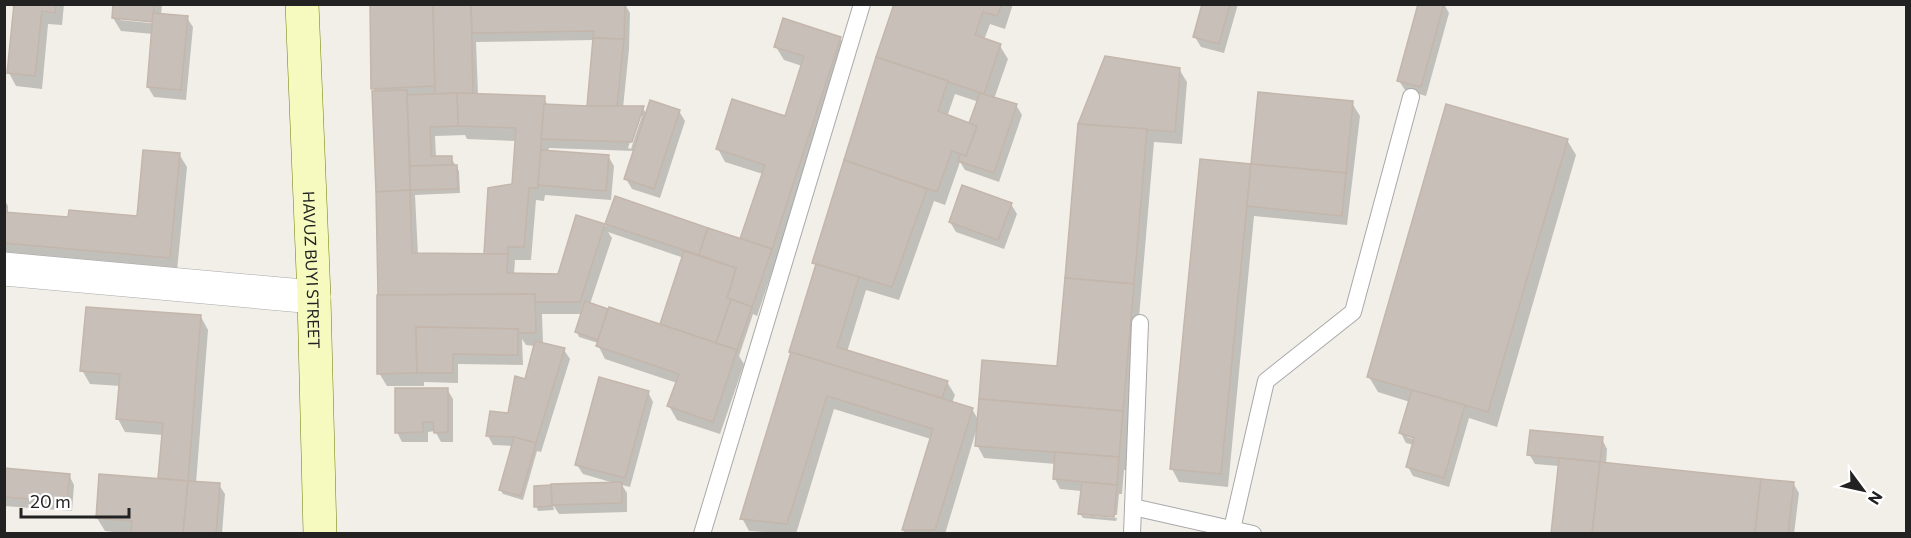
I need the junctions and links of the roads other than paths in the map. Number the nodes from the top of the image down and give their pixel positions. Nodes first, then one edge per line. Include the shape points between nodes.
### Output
1 (302, 4) edge
2 (862, 4) edge
3 (1411, 97) dead end
4 (4, 270) edge
5 (314, 297) junction
6 (1140, 323) dead end
7 (1133, 507) junction
8 (1232, 529) junction
9 (320, 534) edge
10 (702, 534) edge
11 (1132, 534) edge
12 (1253, 534) edge

1 - 5 main road, HAVUZ BUYI STREET
2 - 10 lane
3 - 8 lane via 1353,312 1266,381
4 - 5 street
5 - 9 main road, HAVUZ BUYI STREET
6 - 7 lane
7 - 8 lane
7 - 11 lane
8 - 12 lane

